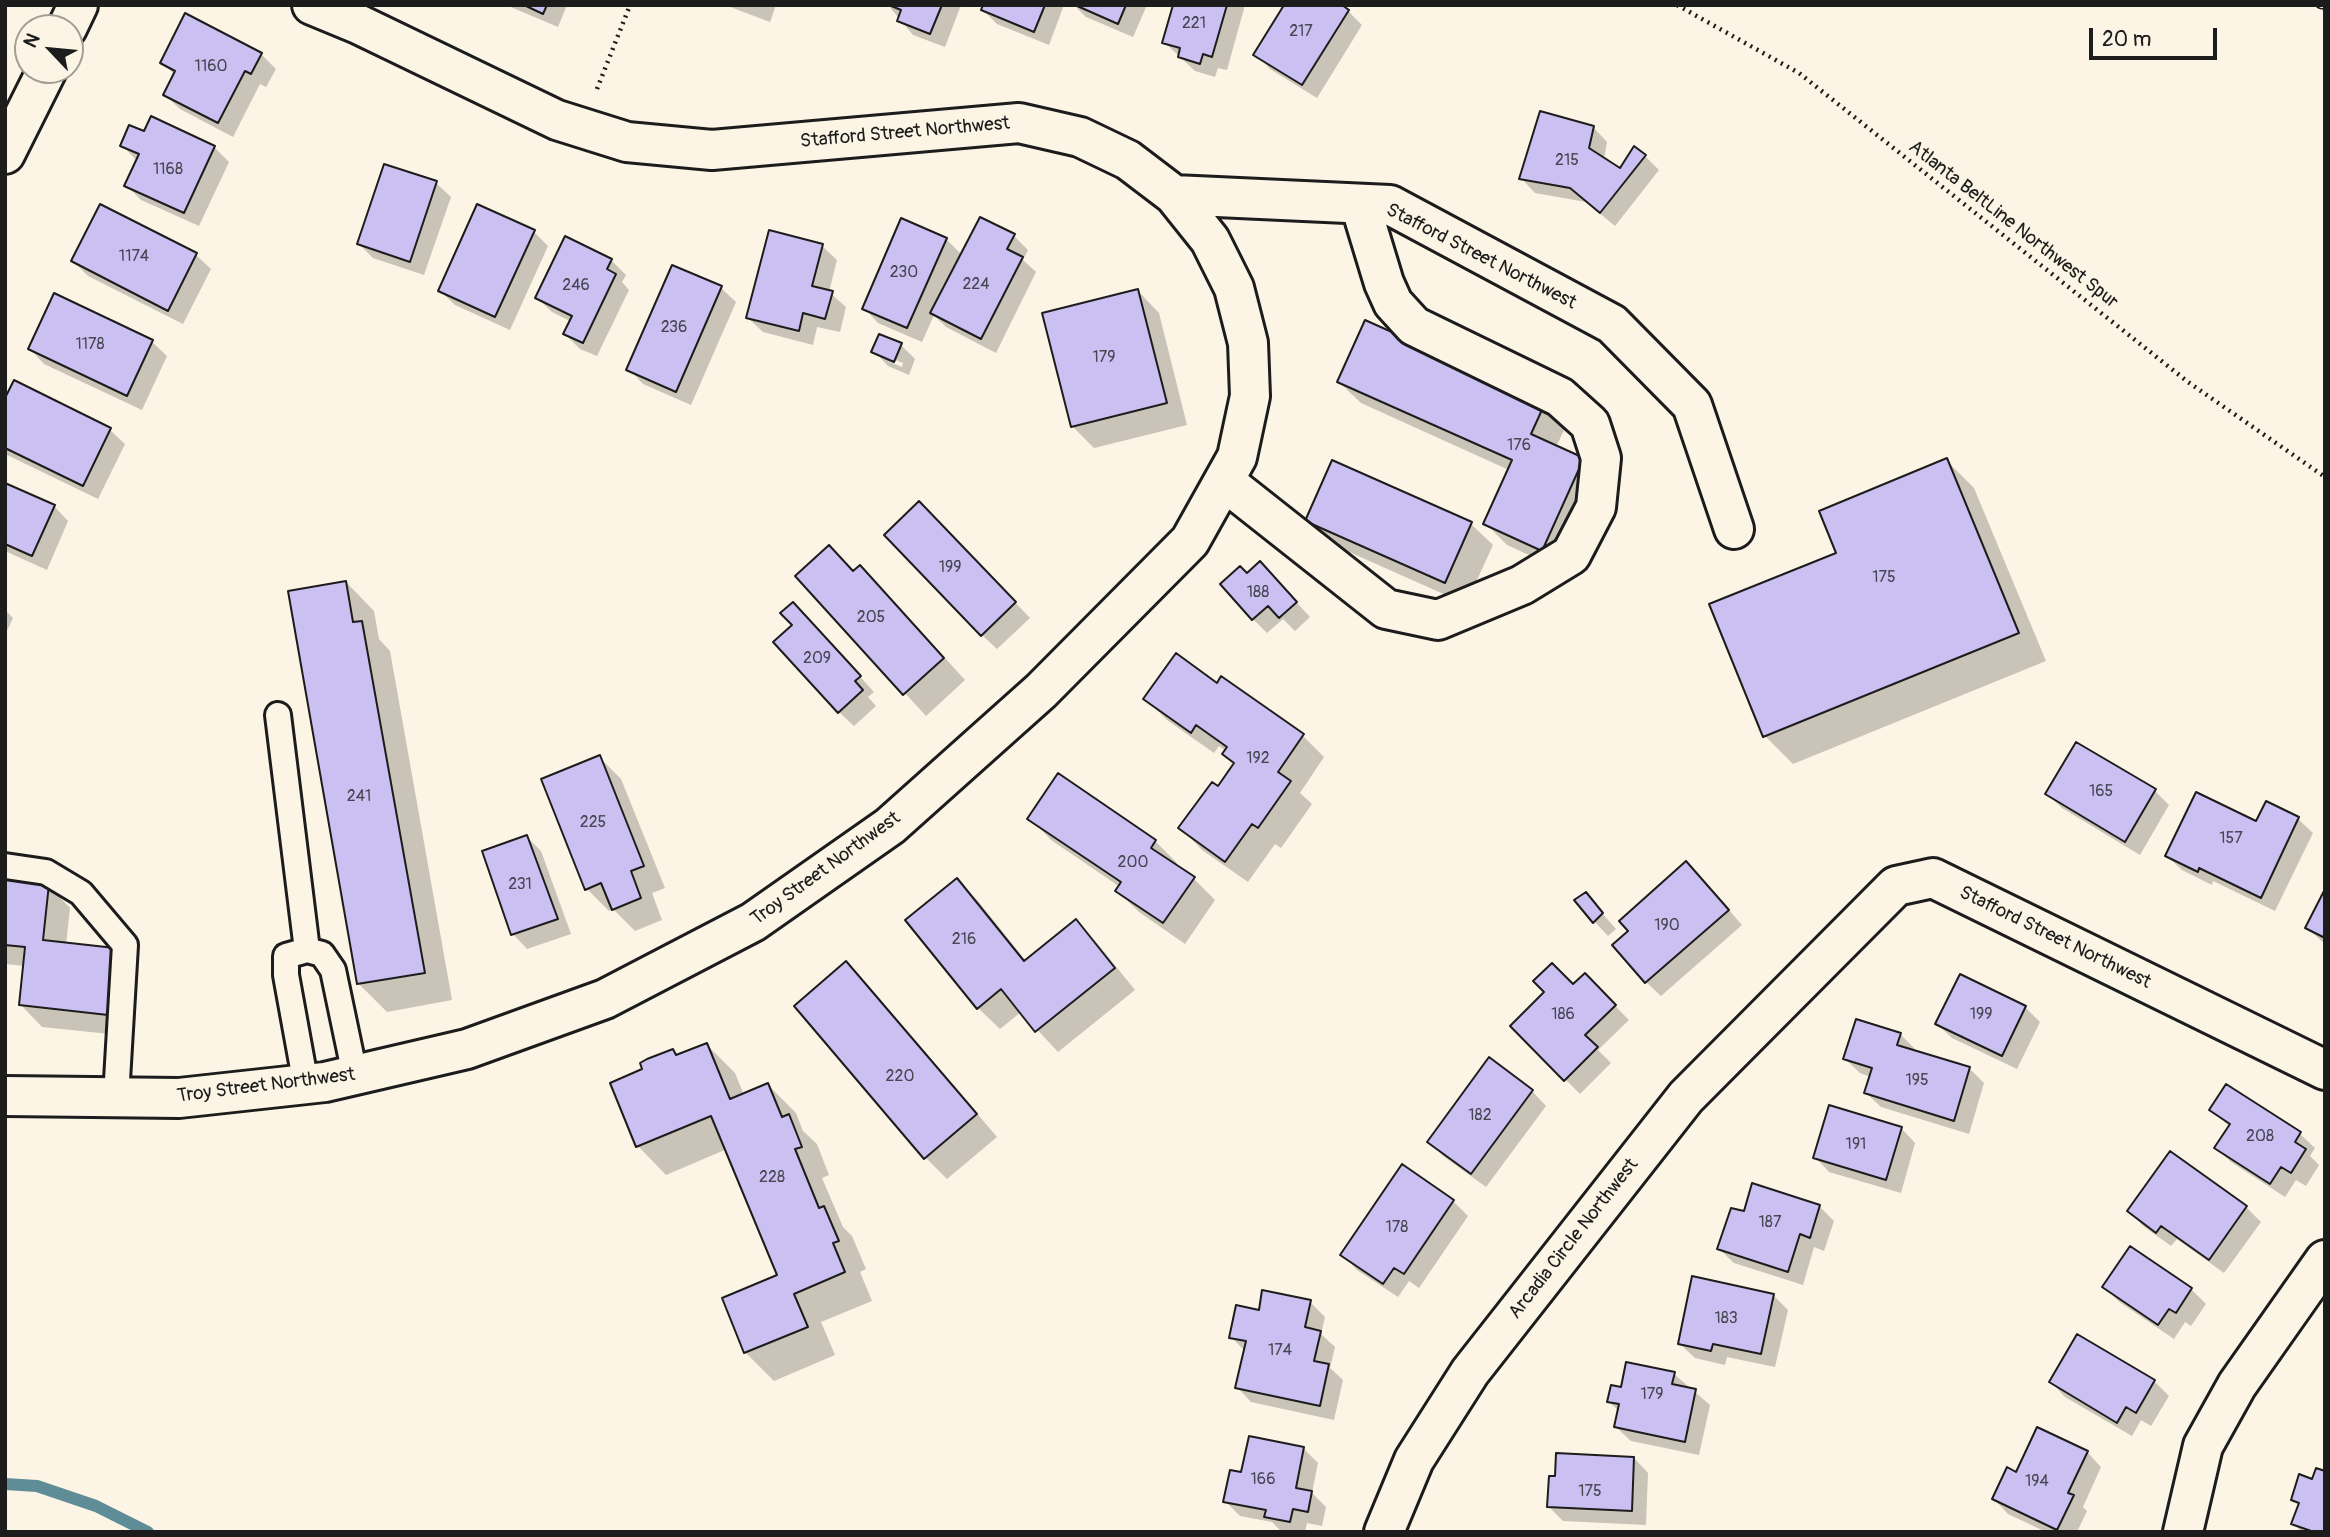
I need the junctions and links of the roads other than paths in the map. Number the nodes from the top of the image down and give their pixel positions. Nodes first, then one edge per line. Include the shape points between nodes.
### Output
1 (312, 5) edge
2 (40, 84) edge
3 (5, 154) edge
4 (1174, 195) junction
5 (1360, 204) junction
6 (1224, 481) junction
7 (1734, 528) dead end
8 (278, 715) dead end
9 (5, 866) edge
10 (307, 950) junction
11 (1807, 976) joint
12 (2325, 1070) edge
13 (355, 1075) junction
14 (306, 1084) junction
15 (5, 1096) edge
16 (116, 1097) junction
17 (2325, 1260) edge
18 (1384, 1532) edge
19 (2183, 1532) edge

1 - 4 street, Stafford Street Northwest via 557,120 627,142 712,150 1019,123 1080,137 1128,160
2 - 3 street
4 - 5 street, Stafford Street Northwest
4 - 6 street, Troy Street Northwest via 1210,240 1234,288 1248,343 1250,396 1237,457
5 - 6 street via 1384,283 1393,303 1414,326 1560,397 1590,424 1601,458 1596,507 1571,555 1522,585 1438,620 1386,609
5 - 7 street, Stafford Street Northwest via 1390,205 1612,324 1692,405
6 - 13 street, Troy Street Northwest via 1190,541 1041,691 890,826 753,922 605,999 467,1049
8 - 10 lane
9 - 16 lane via 46,872 81,893 125,945
10 - 13 lane via 322,954 333,970
10 - 14 lane via 286,956
11 - 12 street, Stafford Street Northwest via 1896,886 1933,878
11 - 18 street, Arcadia Circle Northwest via 1686,1097 1470,1372 1414,1460
13 - 14 street, Troy Street Northwest
14 - 16 street, Troy Street Northwest via 179,1098
15 - 16 street, Troy Street Northwest
17 - 19 street via 2237,1385 2203,1446

